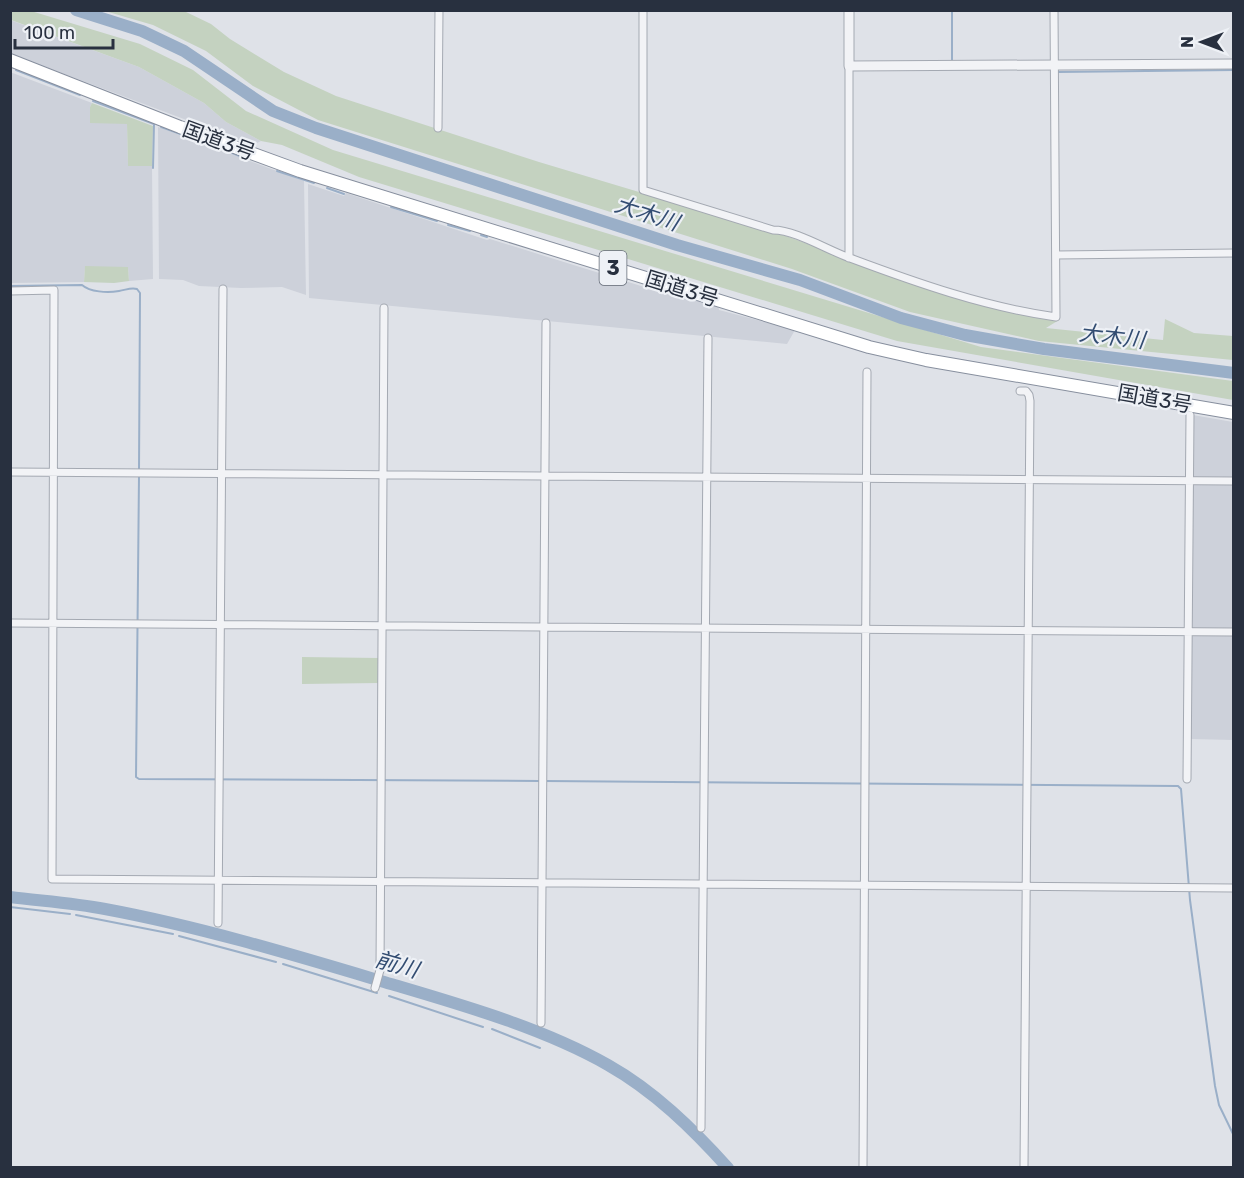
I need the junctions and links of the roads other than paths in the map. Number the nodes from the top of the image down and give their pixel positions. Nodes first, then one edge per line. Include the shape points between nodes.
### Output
1 (439, 10) edge
2 (643, 10) edge
3 (849, 10) edge
4 (1054, 10) edge
5 (10, 60) edge
6 (1233, 64) edge
7 (849, 66) junction
8 (1054, 66) junction
9 (438, 128) dead end
10 (1233, 253) edge
11 (1056, 255) junction
12 (849, 258) junction
13 (223, 289) dead end
14 (10, 291) edge
15 (384, 308) dead end
16 (546, 322) dead end
17 (708, 338) dead end
18 (867, 372) dead end
19 (1020, 391) dead end
20 (1233, 413) edge
21 (1190, 415) dead end
22 (10, 472) edge
23 (53, 472) junction
24 (222, 473) junction
25 (383, 474) junction
26 (545, 476) junction
27 (706, 477) junction
28 (867, 478) junction
29 (1029, 479) junction
30 (1190, 480) junction
31 (1233, 481) edge
32 (10, 623) edge
33 (53, 623) junction
34 (220, 624) junction
35 (381, 626) junction
36 (543, 627) junction
37 (704, 629) junction
38 (866, 630) junction
39 (1029, 632) junction
40 (1188, 632) junction
41 (1233, 632) edge
42 (1187, 779) dead end
43 (218, 880) junction
44 (380, 882) junction
45 (542, 882) junction
46 (704, 884) junction
47 (864, 886) junction
48 (1026, 886) junction
49 (1233, 888) edge
50 (218, 923) dead end
51 (375, 988) dead end
52 (541, 1023) dead end
53 (701, 1128) dead end
54 (863, 1167) edge
55 (1023, 1167) edge

1 - 9 street
2 - 12 street via 644,190 798,236
3 - 7 street
4 - 8 street
5 - 20 highway, 国道3号 / 3 via 300,171 868,347
6 - 8 street
7 - 8 street
7 - 12 street
8 - 11 street
10 - 11 street
11 - 12 street via 1056,317 1017,312 955,295
13 - 24 street
14 - 23 street via 54,291
15 - 25 street
16 - 26 street
17 - 27 street
18 - 28 street
19 - 29 street via 1026,391 1030,401
21 - 30 street
22 - 23 street
23 - 24 street
23 - 33 street
24 - 25 street
24 - 34 street
25 - 26 street
25 - 35 street
26 - 27 street
26 - 36 street
27 - 28 street
27 - 37 street
28 - 29 street
28 - 38 street
29 - 30 street
29 - 39 street
30 - 31 street
30 - 40 street
32 - 33 street
33 - 34 street
33 - 43 street via 52,879
34 - 35 street
34 - 43 street
35 - 36 street
35 - 44 street
36 - 37 street
36 - 45 street
37 - 38 street
37 - 46 street
38 - 39 street
38 - 47 street
39 - 40 street
39 - 48 street
40 - 41 street
40 - 42 street
43 - 44 street
43 - 50 street
44 - 45 street
44 - 51 street via 380,970
45 - 46 street
45 - 52 street
46 - 47 street
46 - 53 street
47 - 48 street
47 - 54 street
48 - 49 street
48 - 55 street

